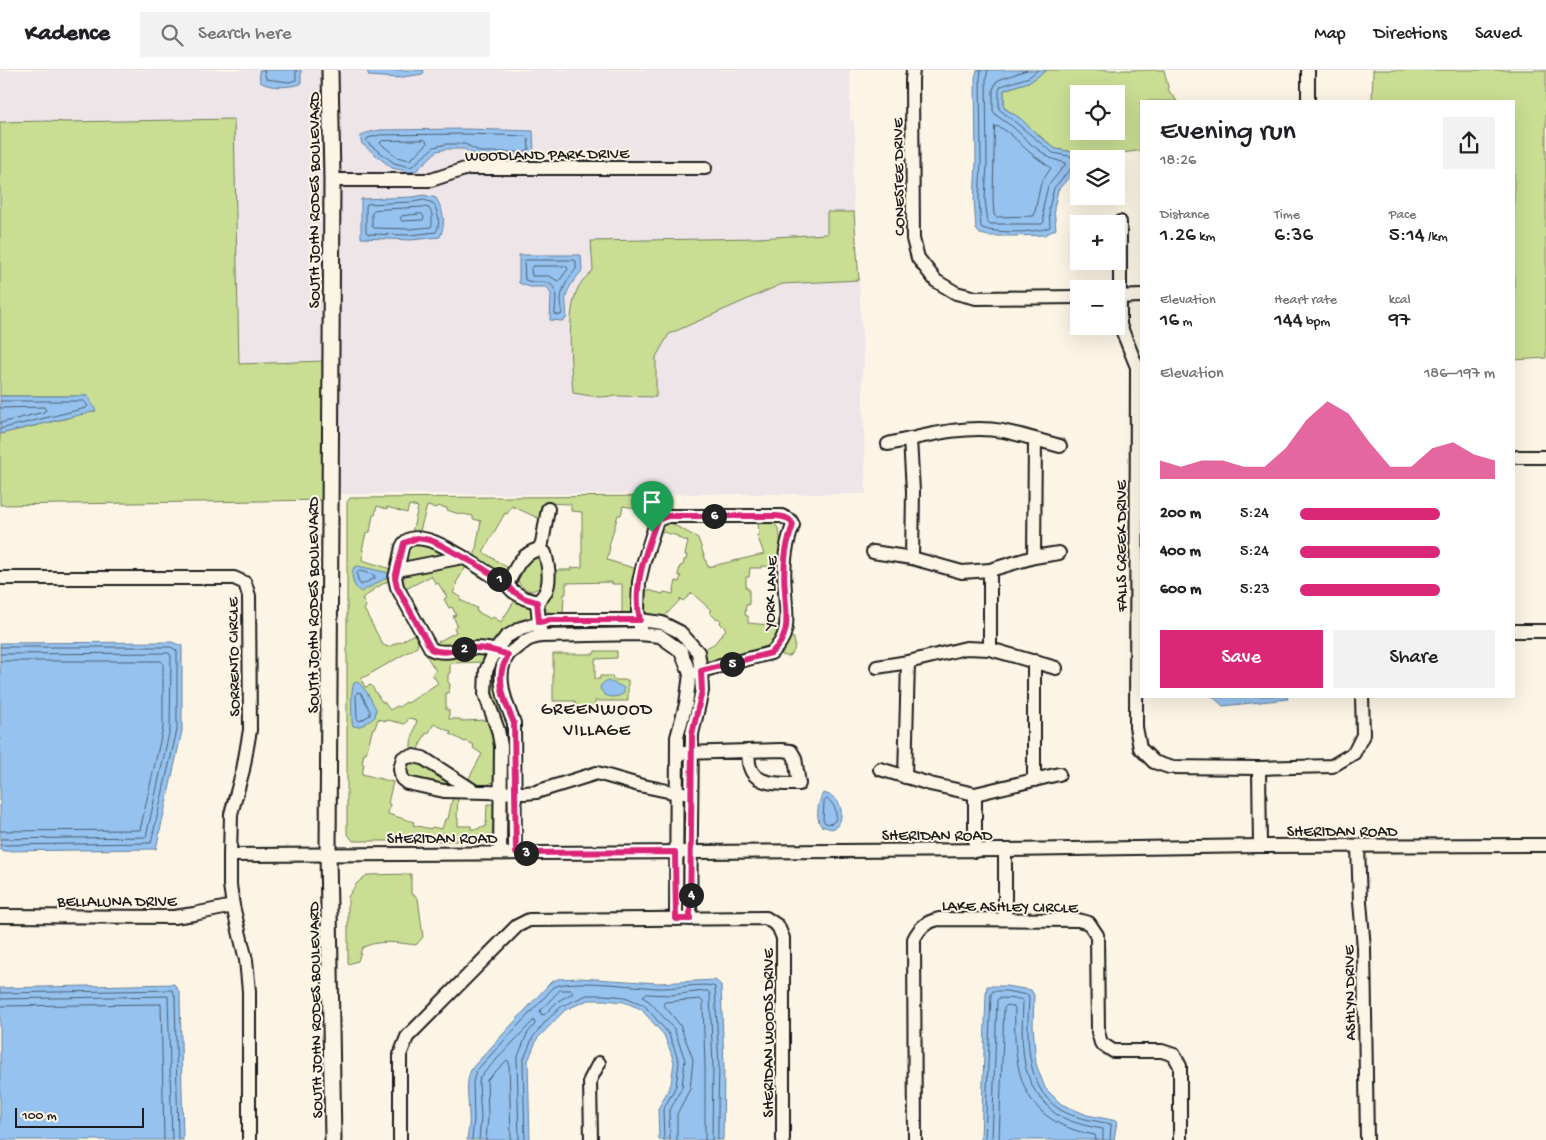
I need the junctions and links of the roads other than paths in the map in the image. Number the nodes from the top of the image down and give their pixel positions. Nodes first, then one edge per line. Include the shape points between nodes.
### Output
1 (330, 70) edge
2 (914, 70) edge
3 (1308, 70) edge
4 (1308, 100) edge
5 (705, 168) dead end
6 (332, 180) junction
7 (1140, 296) edge
8 (1070, 297) edge
9 (1125, 297) edge
10 (1124, 335) edge
11 (1139, 438) edge
12 (910, 439) junction
13 (1035, 440) junction
14 (888, 444) dead end
15 (1060, 446) dead end
16 (1546, 457) edge
17 (1518, 458) dead end
18 (548, 510) dead end
19 (539, 550) junction
20 (873, 552) dead end
21 (1059, 553) dead end
22 (463, 557) junction
23 (1034, 557) junction
24 (912, 558) junction
25 (397, 570) junction
26 (990, 570) junction
27 (0, 578) edge
28 (507, 584) junction
29 (537, 602) junction
30 (640, 620) junction
31 (539, 622) junction
32 (1515, 631) edge
33 (1546, 631) edge
34 (640, 634) junction
35 (541, 636) junction
36 (990, 648) junction
37 (495, 650) junction
38 (508, 655) junction
39 (1034, 661) junction
40 (908, 662) junction
41 (877, 667) dead end
42 (1056, 668) dead end
43 (696, 673) junction
44 (1362, 698) edge
45 (509, 713) junction
46 (494, 720) junction
47 (748, 751) dead end
48 (692, 752) junction
49 (676, 753) junction
50 (1258, 768) junction
51 (880, 769) dead end
52 (1059, 774) dead end
53 (905, 777) junction
54 (1034, 780) junction
55 (474, 791) junction
56 (500, 792) junction
57 (677, 792) junction
58 (515, 793) junction
59 (692, 793) junction
60 (975, 794) junction
61 (1546, 845) edge
62 (1260, 846) junction
63 (1358, 846) junction
64 (976, 850) junction
65 (1005, 850) junction
66 (675, 852) junction
67 (691, 852) junction
68 (328, 853) junction
69 (500, 853) junction
70 (516, 853) junction
71 (230, 854) junction
72 (233, 906) junction
73 (0, 916) edge
74 (676, 919) junction
75 (690, 919) junction
76 (1005, 919) junction
77 (599, 1063) dead end
78 (249, 1140) edge
79 (333, 1140) edge
80 (400, 1140) edge
81 (591, 1140) edge
82 (783, 1140) edge
83 (915, 1140) edge
84 (1180, 1140) edge
85 (1366, 1140) edge

1 - 6 main road, SOUTH JOHN RODES BOULEVARD
2 - 8 street, CONESTEE DRIVE via 913,239 918,258 936,281 956,293 976,298
3 - 4 street
5 - 6 street, WOODLAND PARK DRIVE via 468,168 432,180
6 - 68 main road, SOUTH JOHN RODES BOULEVARD
7 - 9 street
10 - 11 street, FALLS CREEK DRIVE via 1137,367
11 - 50 street, FALLS CREEK DRIVE via 1136,727 1140,748 1154,762 1169,767
12 - 13 street via 950,430 980,429 1003,431
12 - 14 street
12 - 24 street
13 - 15 street
13 - 23 street
16 - 17 street
18 - 19 street
19 - 28 street via 521,558
19 - 29 street via 545,553 548,574 547,590
20 - 24 street
21 - 23 street
22 - 25 street
22 - 25 street via 430,540 417,538 404,543
22 - 28 street
23 - 26 street
24 - 26 street via 962,572
25 - 37 street via 397,587 431,649 438,653 474,648
26 - 36 street
27 - 71 street, SORRENTO CIRCLE via 234,578 245,583 249,596 250,730 231,814
28 - 29 street via 524,598
29 - 31 street
30 - 31 street
30 - 34 street, YORK LANE
30 - 43 street via 662,623 680,632 698,652
30 - 43 street, YORK LANE via 639,582 657,520 668,516 782,516 791,521 793,525 785,558 787,618 782,640 771,653
31 - 35 street
31 - 37 street via 506,637
32 - 33 street
34 - 35 street
34 - 43 street via 660,636 681,651
35 - 38 street via 529,638
36 - 39 street
36 - 40 street via 966,648
37 - 38 street
37 - 46 street via 485,680 485,694
38 - 45 street via 502,670 502,686
39 - 42 street
39 - 54 street
40 - 41 street
40 - 53 street
43 - 48 street via 702,691 694,723
43 - 49 street via 677,737
44 - 50 street, FALLS CREEK DRIVE via 1363,735 1354,753 1332,766
45 - 46 street
45 - 58 street via 514,723
46 - 56 street via 501,746
47 - 48 street
48 - 49 street
48 - 59 street
49 - 57 street
50 - 62 street
51 - 53 street
52 - 54 street
53 - 60 street
54 - 60 street
55 - 55 street via 438,790 407,783 400,774 403,758 422,758
55 - 56 street
56 - 58 street
56 - 69 street
57 - 58 street via 597,774 536,792
57 - 59 street
57 - 66 street
58 - 70 street
59 - 67 street
60 - 64 street
61 - 63 street, SHERIDAN ROAD
62 - 63 street, SHERIDAN ROAD
62 - 65 street, SHERIDAN ROAD
63 - 85 street, ASHLYN DRIVE via 1364,948
64 - 65 street, SHERIDAN ROAD
64 - 67 street, SHERIDAN ROAD
65 - 76 street
66 - 67 street, SHERIDAN ROAD
66 - 70 street, SHERIDAN ROAD
66 - 74 street
67 - 75 street
68 - 69 street, SHERIDAN ROAD
68 - 71 street
68 - 79 main road, SOUTH JOHN RODES BOULEVARD
69 - 70 street, SHERIDAN ROAD
71 - 72 street, SORRENTO CIRCLE
72 - 73 street, BELLALUNA DRIVE via 174,917
72 - 78 street, SORRENTO CIRCLE via 246,960 249,991
74 - 75 street, SHERIDAN WOODS DRIVE
74 - 80 street, SHERIDAN WOODS DRIVE via 529,920 517,926 407,1037 400,1055
75 - 82 street, SHERIDAN WOODS DRIVE via 766,918 778,926 783,938
76 - 83 street, LAKE ASHLEY CIRCLE via 939,919 928,922 914,938
76 - 84 street, LAKE ASHLEY CIRCLE via 1089,923 1097,935 1098,1032 1101,1043 1113,1051 1162,1051 1174,1055 1180,1066
77 - 81 street via 590,1080

